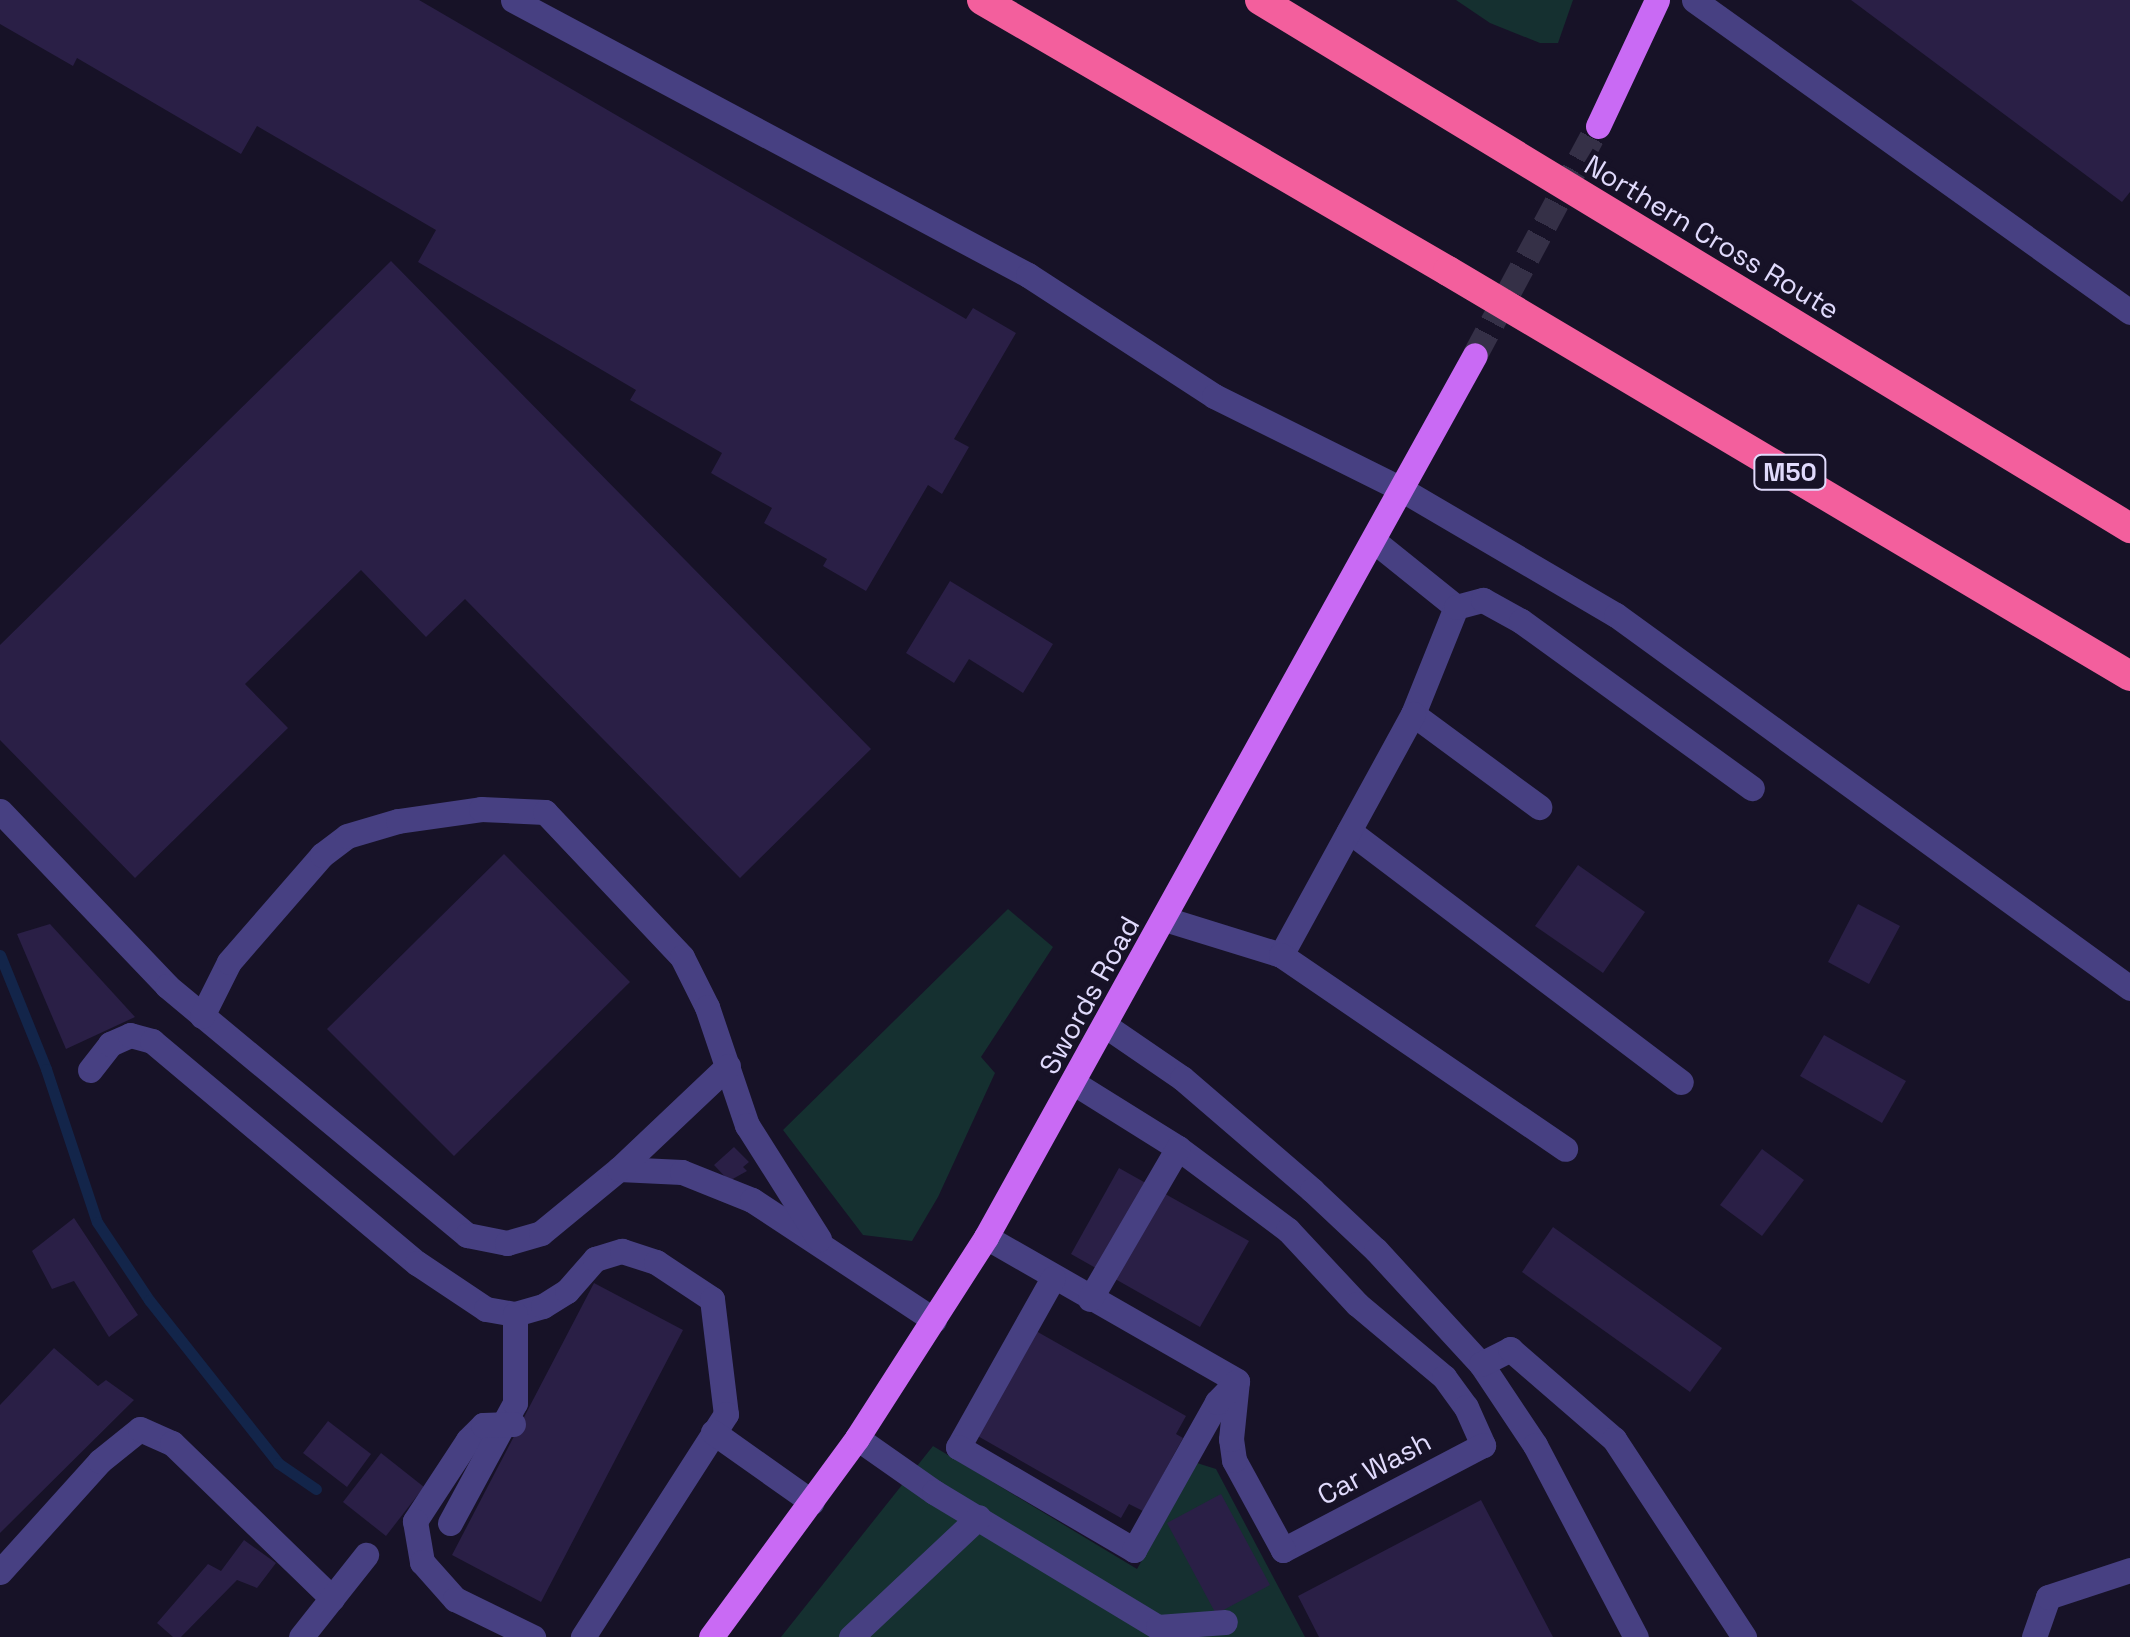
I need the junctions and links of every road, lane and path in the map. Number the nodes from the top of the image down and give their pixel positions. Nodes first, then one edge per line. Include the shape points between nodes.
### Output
1 (513, 0) edge
2 (982, 0) edge
3 (1010, 0) edge
4 (1260, 0) edge
5 (1657, 0) edge
6 (1694, 0) edge
7 (1598, 126) tunnel mouth
8 (1448, 270) junction
9 (2130, 312) edge
10 (1475, 355) tunnel mouth
11 (1401, 489) junction
12 (2130, 528) edge
13 (1374, 541) junction
14 (1456, 607) junction
15 (2130, 676) edge
16 (1413, 714) junction
17 (1752, 788) dead end
18 (1539, 806) dead end
19 (0, 811) edge
20 (1348, 831) junction
21 (1165, 920) junction
22 (1280, 955) junction
23 (2130, 988) edge
24 (202, 1016) junction
25 (1106, 1026) junction
26 (728, 1066) junction
27 (90, 1070) dead end
28 (1074, 1082) junction
29 (1681, 1082) dead end
30 (1178, 1148) junction
31 (1565, 1149) dead end
32 (619, 1170) junction
33 (986, 1237) junction
34 (823, 1246) junction
35 (1053, 1278) junction
36 (1090, 1299) junction
37 (515, 1314) junction
38 (934, 1320) junction
39 (1481, 1364) junction
40 (1237, 1381) junction
41 (516, 1426) dead end
42 (713, 1432) junction
43 (856, 1438) junction
44 (812, 1502) junction
45 (979, 1517) junction
46 (450, 1523) dead end
47 (366, 1555) dead end
48 (2130, 1570) edge
49 (0, 1572) edge
50 (332, 1598) junction
51 (1225, 1622) dead end
52 (301, 1637) edge
53 (533, 1637) edge
54 (582, 1637) edge
55 (711, 1637) edge
56 (851, 1637) edge
57 (1636, 1637) edge
58 (1744, 1637) edge
59 (2034, 1637) edge

1 - 11 lane via 1028,275 1214,396
2 - 8 highway, M50
3 - 8 highway, M50
4 - 12 highway, Northern Cross Route
5 - 7 main road
6 - 9 lane
8 - 15 highway, M50
10 - 11 main road, Swords Road
11 - 13 main road, Swords Road
11 - 23 lane via 1616,615
13 - 14 lane
13 - 21 main road, Swords Road
14 - 16 lane
14 - 17 lane via 1483,600 1521,621
16 - 18 lane
16 - 20 lane
19 - 24 lane via 130,951
20 - 22 lane
20 - 29 lane
21 - 22 lane
21 - 25 main road, Swords Road
22 - 31 lane
24 - 26 lane via 229,962 322,855 347,836 482,809 545,812 682,957
24 - 32 lane via 445,1220 478,1239 507,1243 541,1233
25 - 28 main road, Swords Road
25 - 39 lane via 1182,1078 1312,1190
26 - 32 lane
26 - 34 lane via 748,1125
27 - 37 lane via 110,1044 130,1035 152,1041 443,1283 486,1309
28 - 30 lane
28 - 33 main road, Swords Road
30 - 36 lane
30 - 40 lane, Car Wash via 1288,1230 1357,1304 1444,1378 1484,1444 1283,1550 1234,1460
32 - 34 lane via 682,1172 713,1182
33 - 35 lane
33 - 38 main road, Swords Road
34 - 38 lane
35 - 36 lane
35 - 40 lane via 958,1446 1134,1550 1218,1402
36 - 40 lane
37 - 42 lane via 554,1301 595,1258 609,1253 642,1256 676,1272 712,1298 716,1313 726,1405
37 - 46 lane via 515,1403
38 - 43 main road, Swords Road
39 - 57 lane via 1535,1446
39 - 58 lane via 1510,1348 1614,1439
41 - 53 lane, bridge via 483,1425 415,1521 422,1562 455,1599
42 - 44 lane
42 - 54 lane
43 - 44 main road, Swords Road
43 - 45 lane
44 - 55 main road, Swords Road
45 - 51 lane via 1158,1628
45 - 56 lane
47 - 50 lane
48 - 59 lane via 2048,1597
49 - 50 lane via 100,1462 140,1429 172,1442
50 - 52 lane

